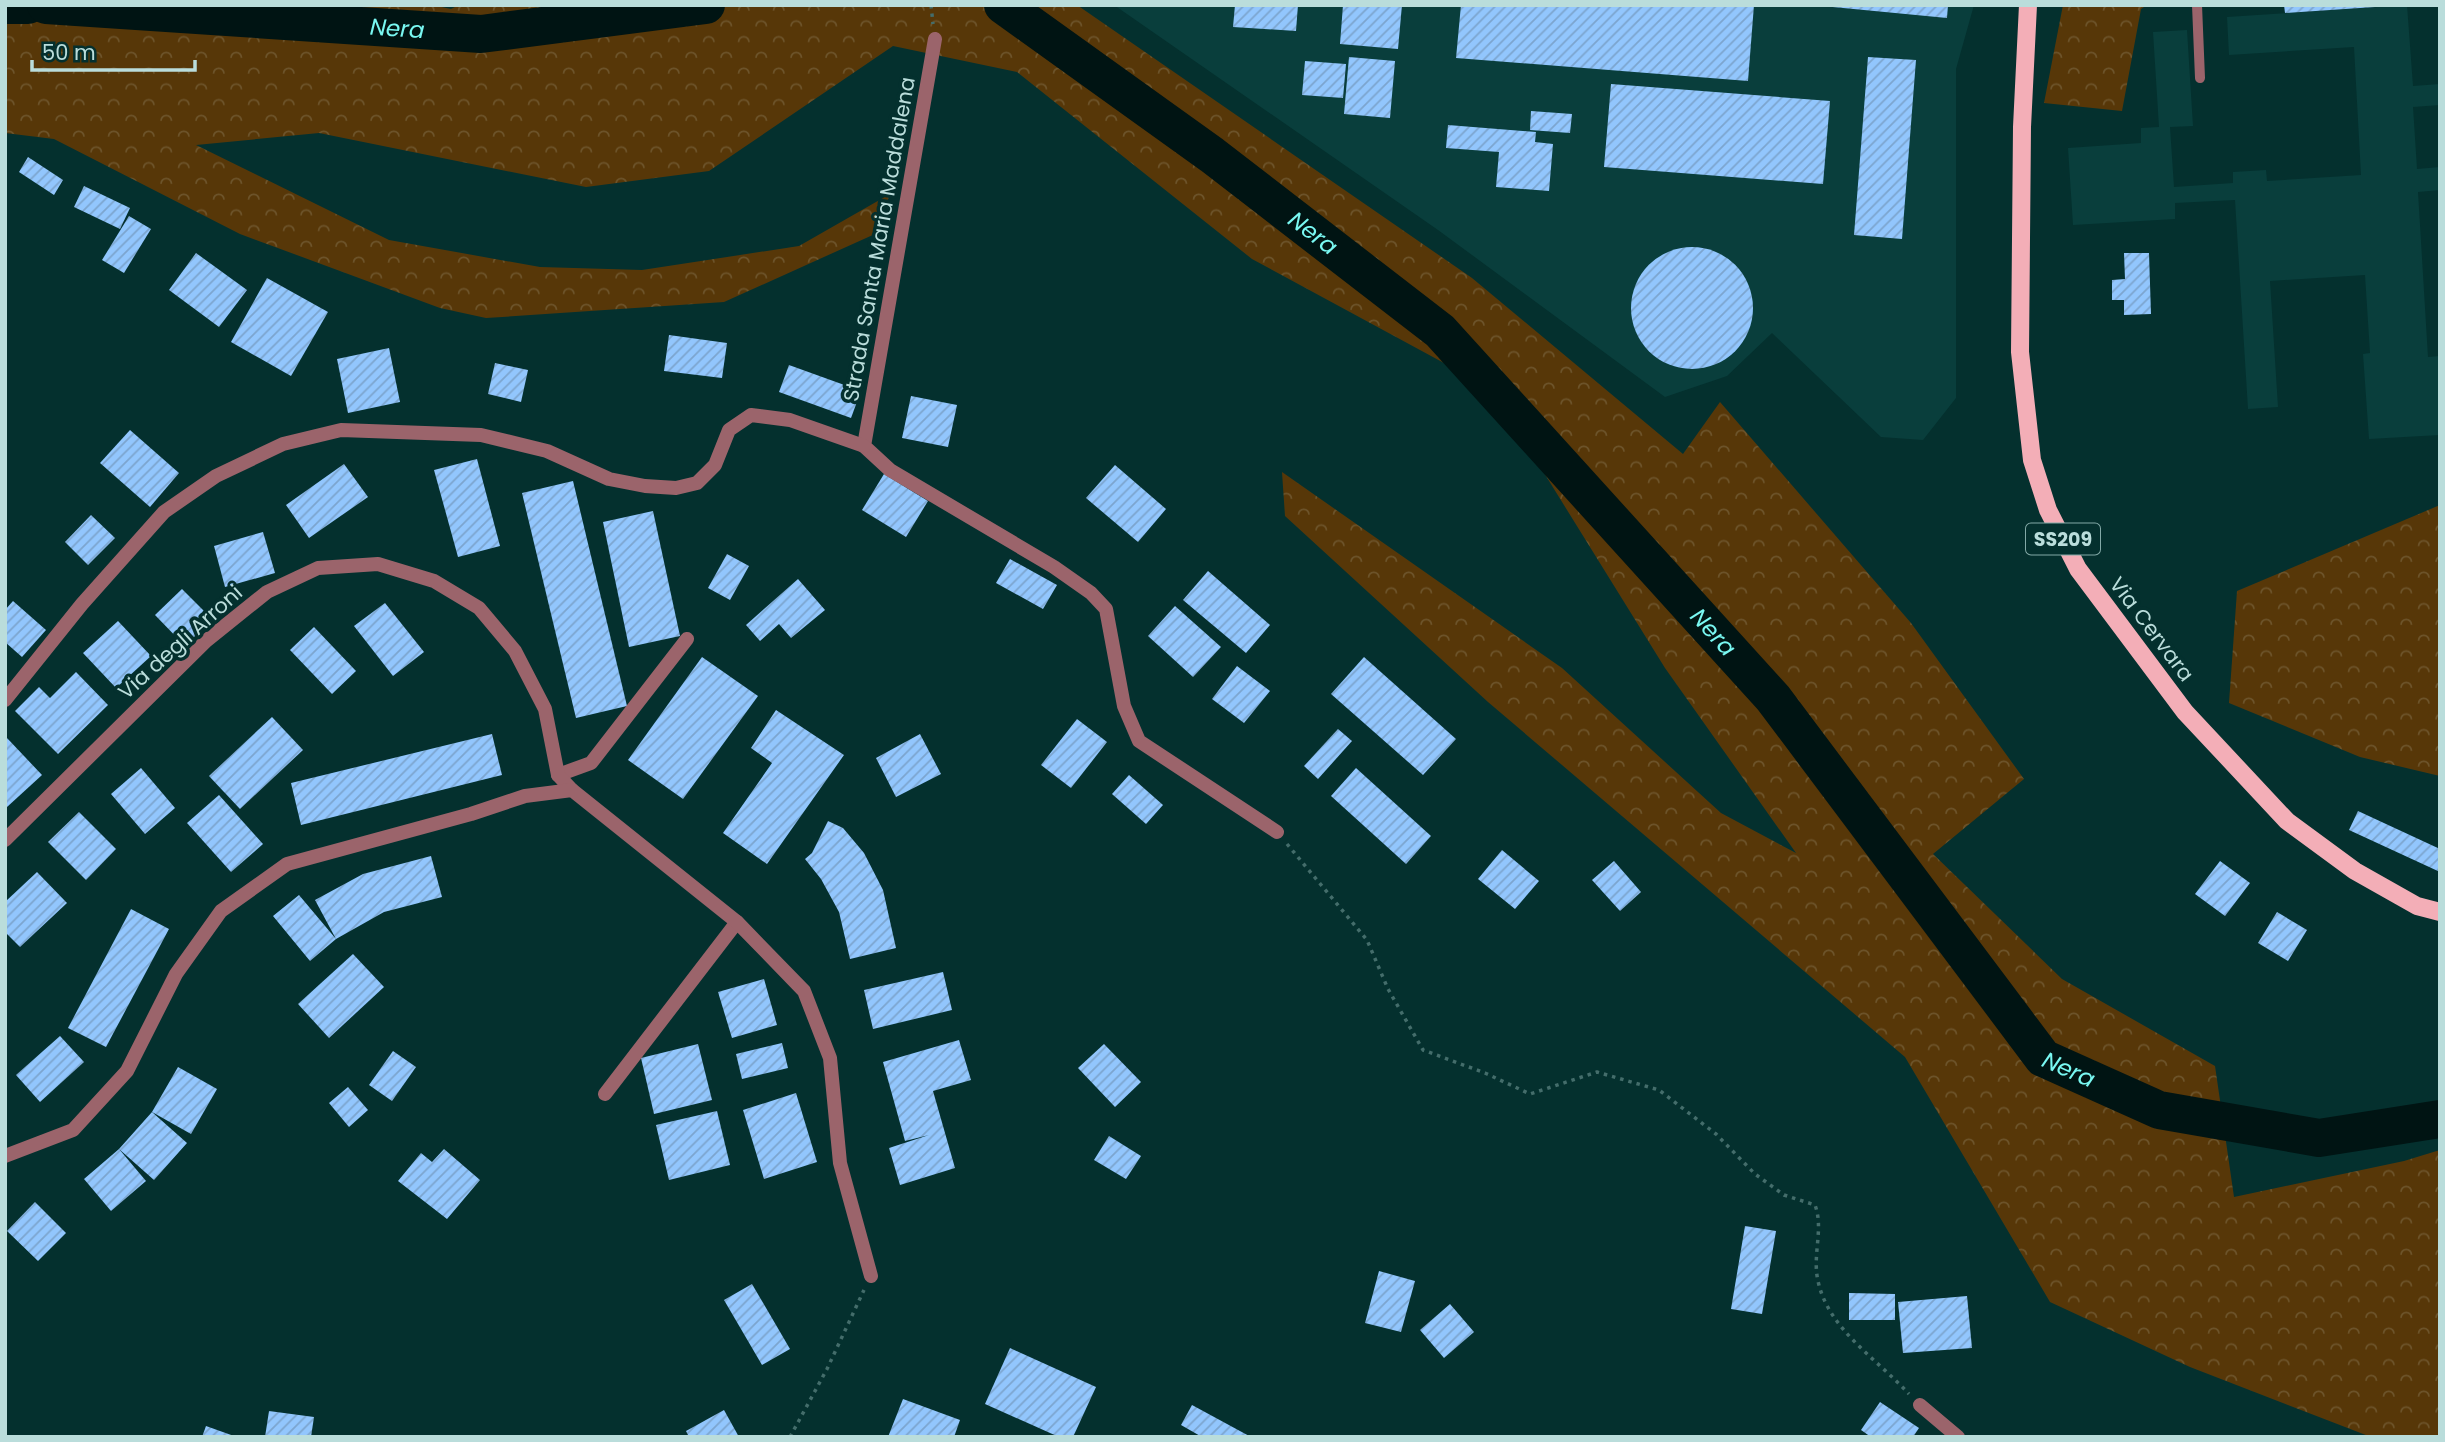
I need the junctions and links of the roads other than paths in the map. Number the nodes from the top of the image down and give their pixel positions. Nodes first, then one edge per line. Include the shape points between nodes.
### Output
1 (2028, 5) edge
2 (2197, 5) edge
3 (935, 39) dead end
4 (2200, 78) dead end
5 (864, 446) junction
6 (687, 639) dead end
7 (5, 700) edge
8 (558, 775) junction
9 (572, 790) junction
10 (1277, 832) road end
11 (5, 840) edge
12 (2440, 912) edge
13 (737, 922) junction
14 (605, 1094) dead end
15 (5, 1156) edge
16 (871, 1276) road end
17 (1920, 1405) road end
18 (1958, 1437) edge

1 - 12 main road, Via Cervara / SS209 via 2020,352 2032,460 2048,510 2078,569 2185,712 2287,821 2355,871 2417,906
2 - 4 lane
3 - 5 street, Strada Santa Maria Maddalena
5 - 7 street via 790,420 751,415 729,430 715,466 697,483 676,488 609,479 547,451 481,435 341,430 283,444 216,476 164,512
5 - 10 street via 890,470 1054,566 1091,593 1106,609 1124,706 1139,741
6 - 8 street via 591,763
8 - 9 street
8 - 11 street, Via degli Arroni via 545,709 515,651 480,608 434,581 378,564 318,568 267,592 206,640
9 - 13 street
9 - 15 street via 525,796 287,864 221,911 177,974 127,1071 73,1129
13 - 14 street
13 - 16 street via 804,991 831,1059 840,1163
17 - 18 street

